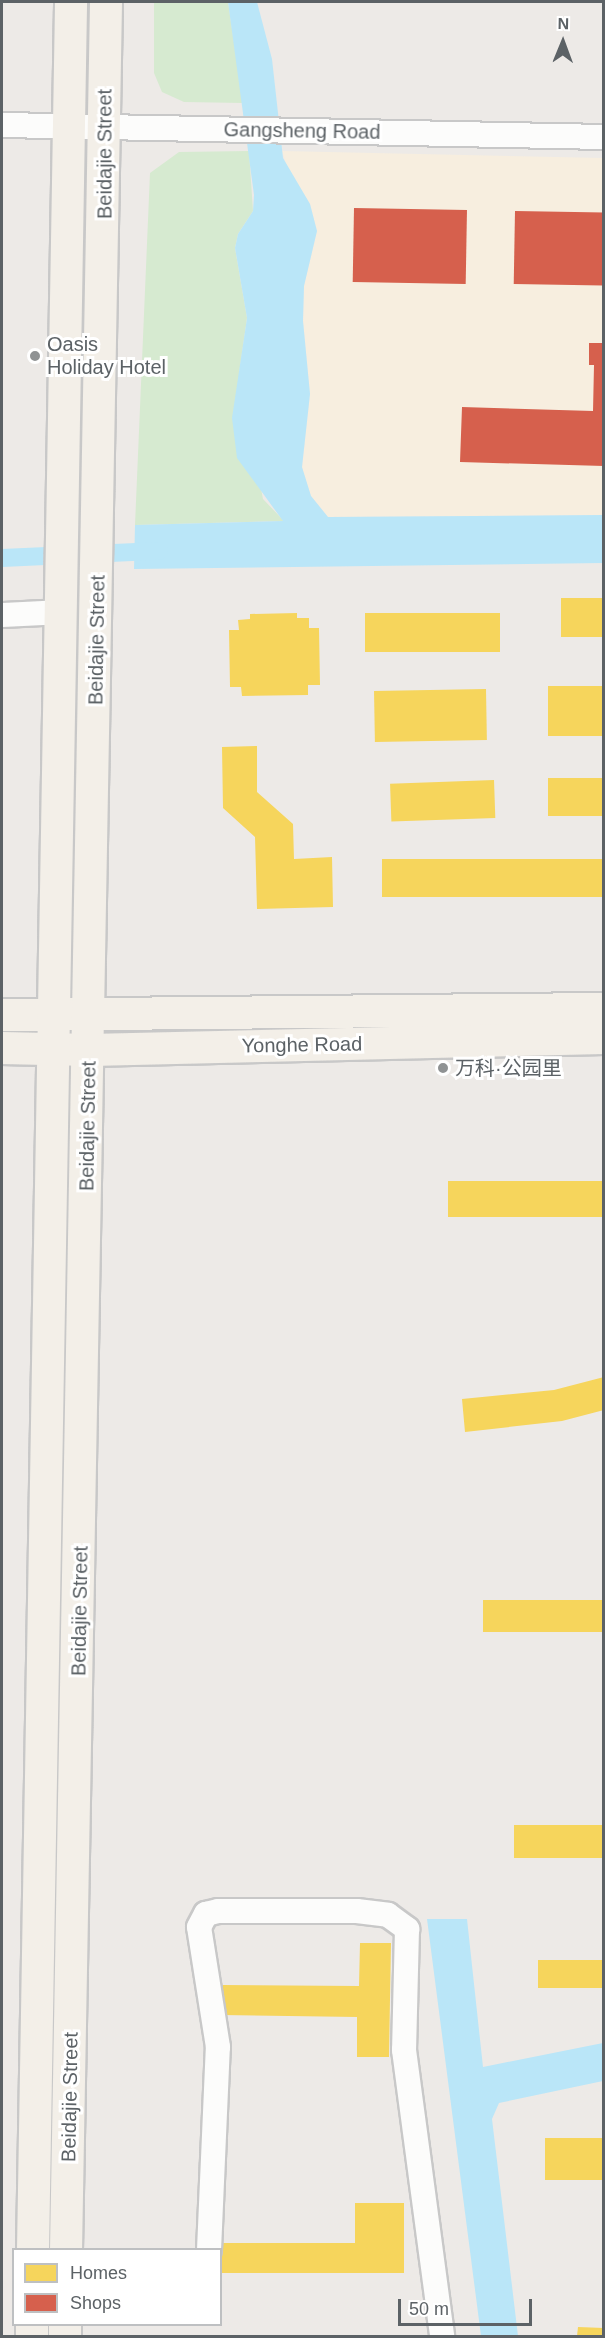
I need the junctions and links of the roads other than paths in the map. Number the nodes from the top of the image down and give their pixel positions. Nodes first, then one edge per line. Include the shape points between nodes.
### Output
1 (71, 2) edge
2 (106, 2) edge
3 (2, 125) edge
4 (69, 125) junction
5 (105, 127) junction
6 (603, 137) edge
7 (61, 612) junction
8 (2, 615) edge
9 (603, 1009) edge
10 (2, 1015) edge
11 (55, 1015) junction
12 (90, 1016) junction
13 (603, 1038) edge
14 (2, 1048) edge
15 (55, 1049) junction
16 (90, 1050) junction
17 (33, 2248) edge
18 (66, 2248) edge
19 (209, 2248) edge
20 (442, 2337) edge

1 - 4 main road, Beidajie Street
2 - 5 main road, Beidajie Street
3 - 4 street, Gangsheng Road
4 - 5 street, Gangsheng Road
4 - 7 main road, Beidajie Street
5 - 6 street, Gangsheng Road
5 - 12 main road, Beidajie Street
7 - 8 street
7 - 11 main road, Beidajie Street
9 - 12 main road, Yonghe Road
10 - 11 main road, Yonghe Road
11 - 12 main road, Yonghe Road
11 - 15 main road, Beidajie Street
12 - 16 main road, Beidajie Street
13 - 16 main road, Yonghe Road
14 - 15 main road, Yonghe Road
15 - 16 main road, Yonghe Road
15 - 17 main road, Beidajie Street
16 - 18 main road, Beidajie Street
19 - 20 street via 218,2047 199,1927 206,1914 218,1911 357,1911 388,1915 408,1929 404,2050

